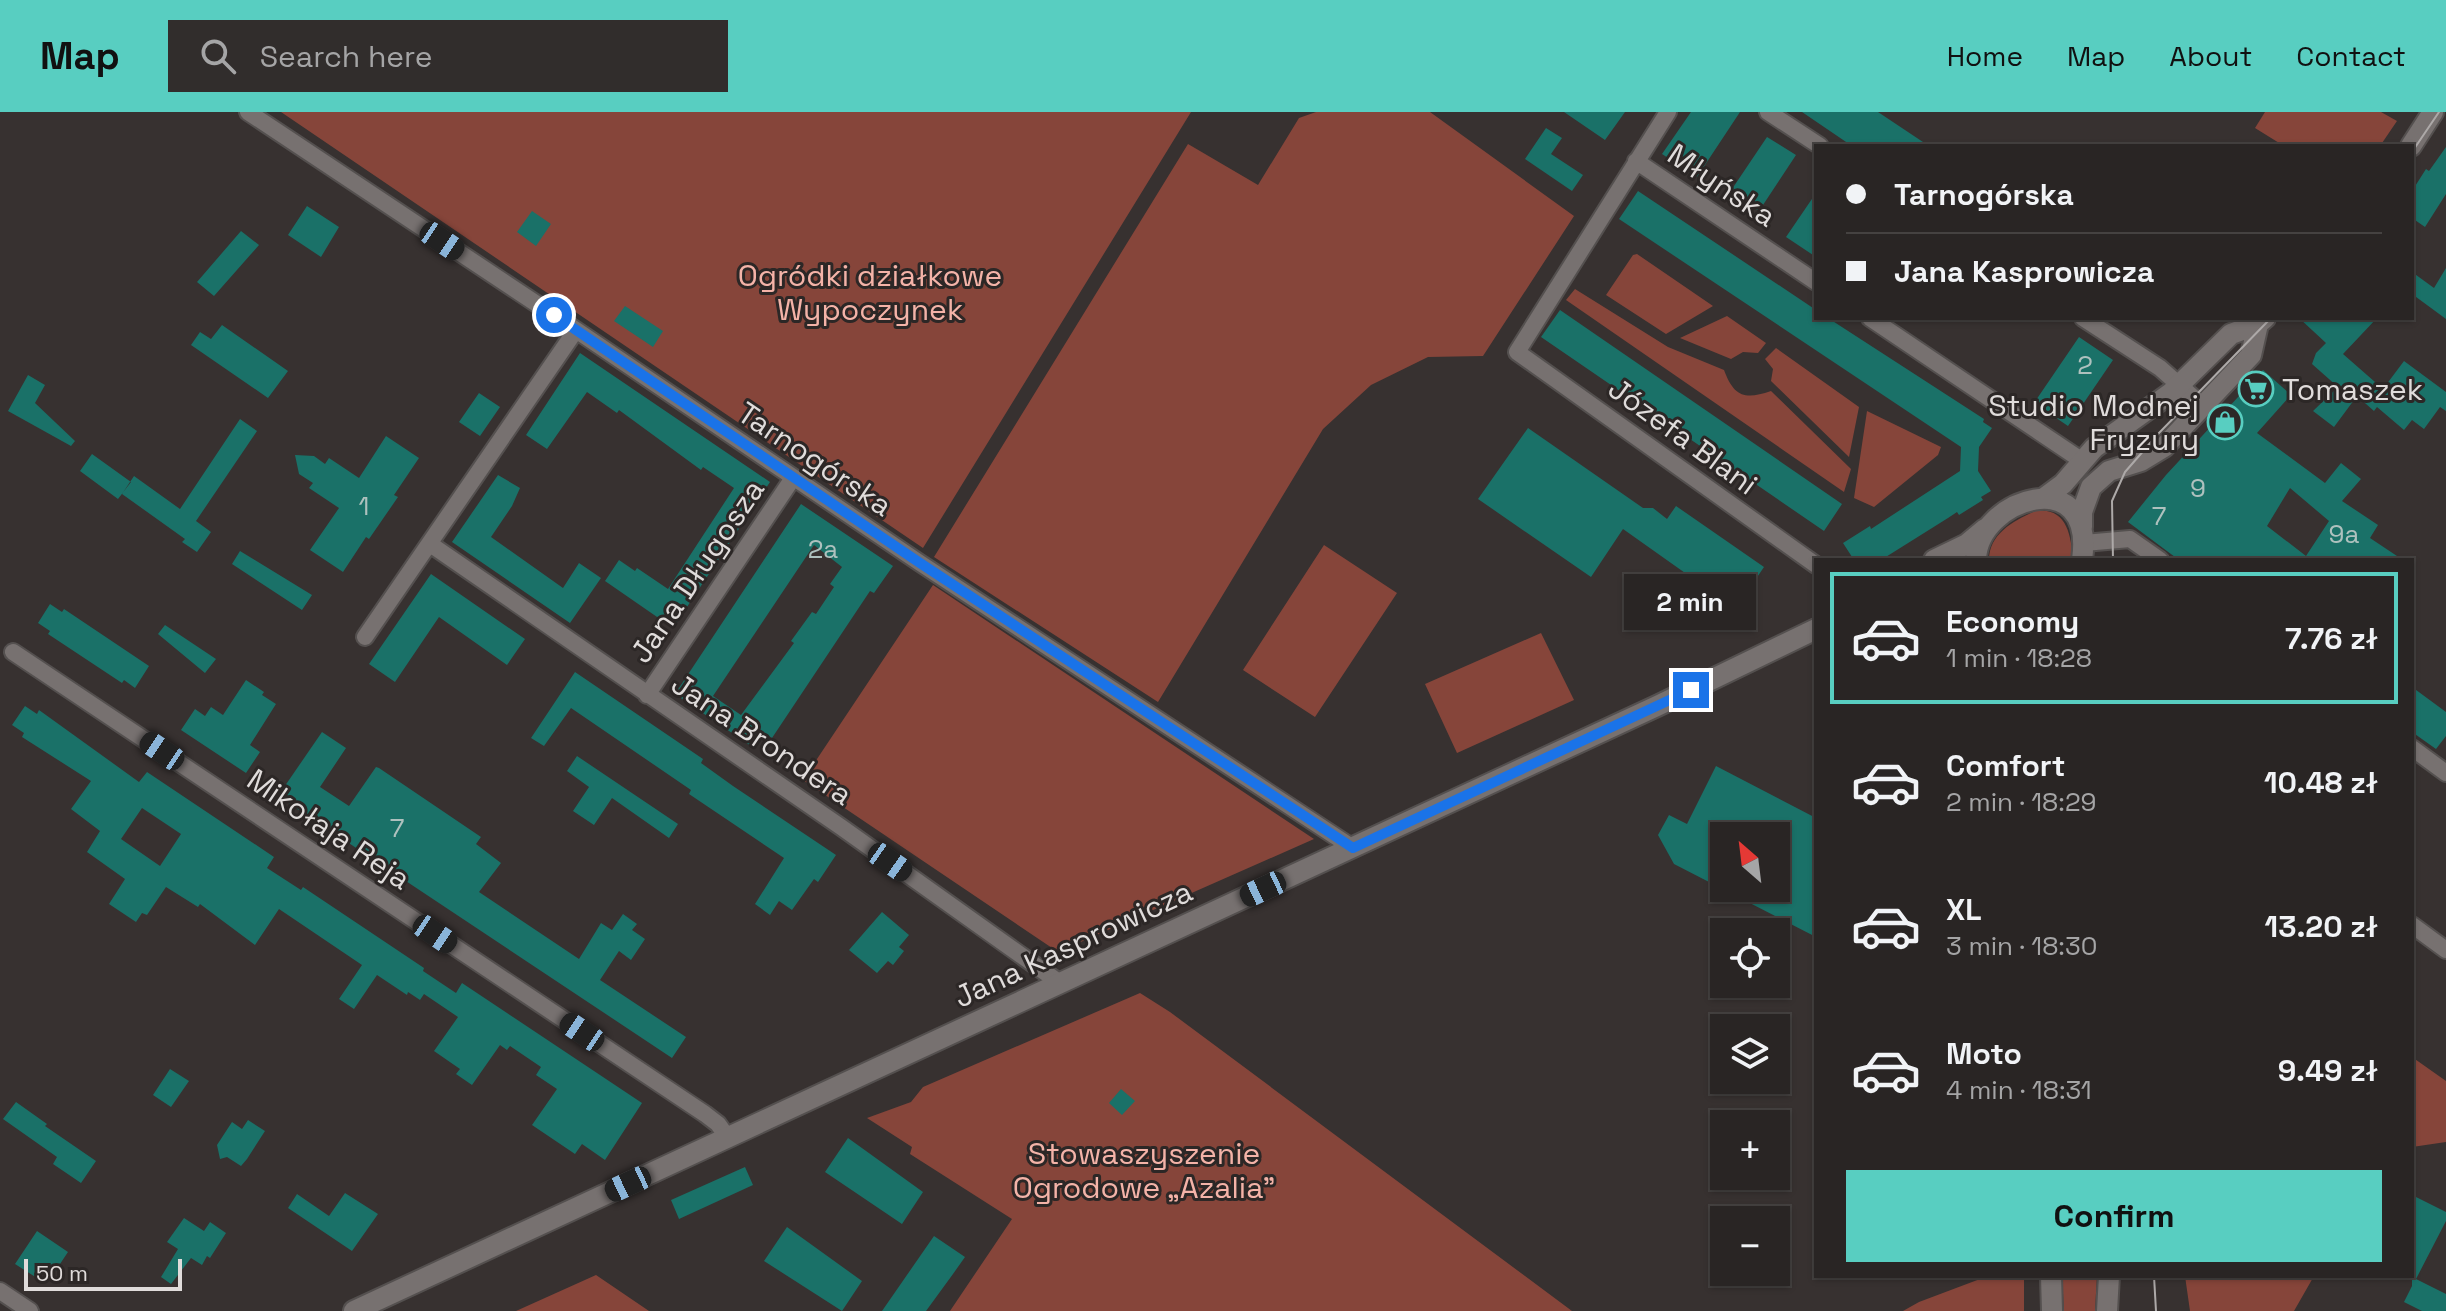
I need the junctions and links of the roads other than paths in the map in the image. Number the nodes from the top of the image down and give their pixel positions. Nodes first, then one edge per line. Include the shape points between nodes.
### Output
1 (248, 112) edge
2 (1668, 112) edge
3 (1768, 112) edge
4 (2431, 113) edge
5 (1817, 144) edge
6 (2412, 144) edge
7 (1636, 161) junction
8 (1814, 281) edge
9 (1873, 320) edge
10 (2086, 320) edge
11 (2262, 321) edge
12 (576, 330) junction
13 (2180, 384) junction
14 (2203, 406) junction
15 (2081, 460) junction
16 (793, 478) junction
17 (2044, 498) junction
18 (1985, 529) junction
19 (2083, 543) edge
20 (430, 544) junction
21 (1938, 558) edge
22 (1976, 558) edge
23 (2157, 558) edge
24 (1814, 564) edge
25 (1814, 630) edge
26 (365, 637) dead end
27 (13, 652) dead end
28 (647, 695) junction
29 (2414, 749) edge
30 (2446, 773) edge
31 (1353, 848) junction
32 (2414, 926) edge
33 (2446, 950) edge
34 (1060, 983) junction
35 (728, 1138) junction
36 (2051, 1278) edge
37 (2109, 1278) edge
38 (0, 1291) edge
39 (30, 1311) edge
40 (354, 1311) edge
41 (2052, 1311) edge
42 (2107, 1311) edge

1 - 12 street, Tarnogórska
2 - 7 street
3 - 5 street
4 - 6 street
7 - 8 street, Młyńska
7 - 24 street, Józefa Blani via 1517,352
9 - 15 street
10 - 13 street
11 - 13 street via 2231,334
11 - 14 street via 2251,355
12 - 16 street, Tarnogórska
12 - 20 street
13 - 14 street
13 - 15 street
14 - 19 street via 2153,455 2114,469 2091,487 2085,500
15 - 17 street
16 - 28 street, Jana Długosza
16 - 31 street, Tarnogórska
17 - 18 street via 2022,503
17 - 19 street via 2064,504 2077,517
18 - 21 street
18 - 22 street
19 - 23 street via 2130,539
20 - 26 street
20 - 28 street, Jana Brondera
25 - 31 street, Jana Kasprowicza
27 - 35 street, Mikołaja Reja via 705,1114
28 - 34 street, Jana Brondera
29 - 30 street
31 - 34 street, Jana Kasprowicza
32 - 33 street
34 - 35 street, Jana Kasprowicza
35 - 40 street, Jana Kasprowicza
36 - 41 street
37 - 42 street
38 - 39 street

